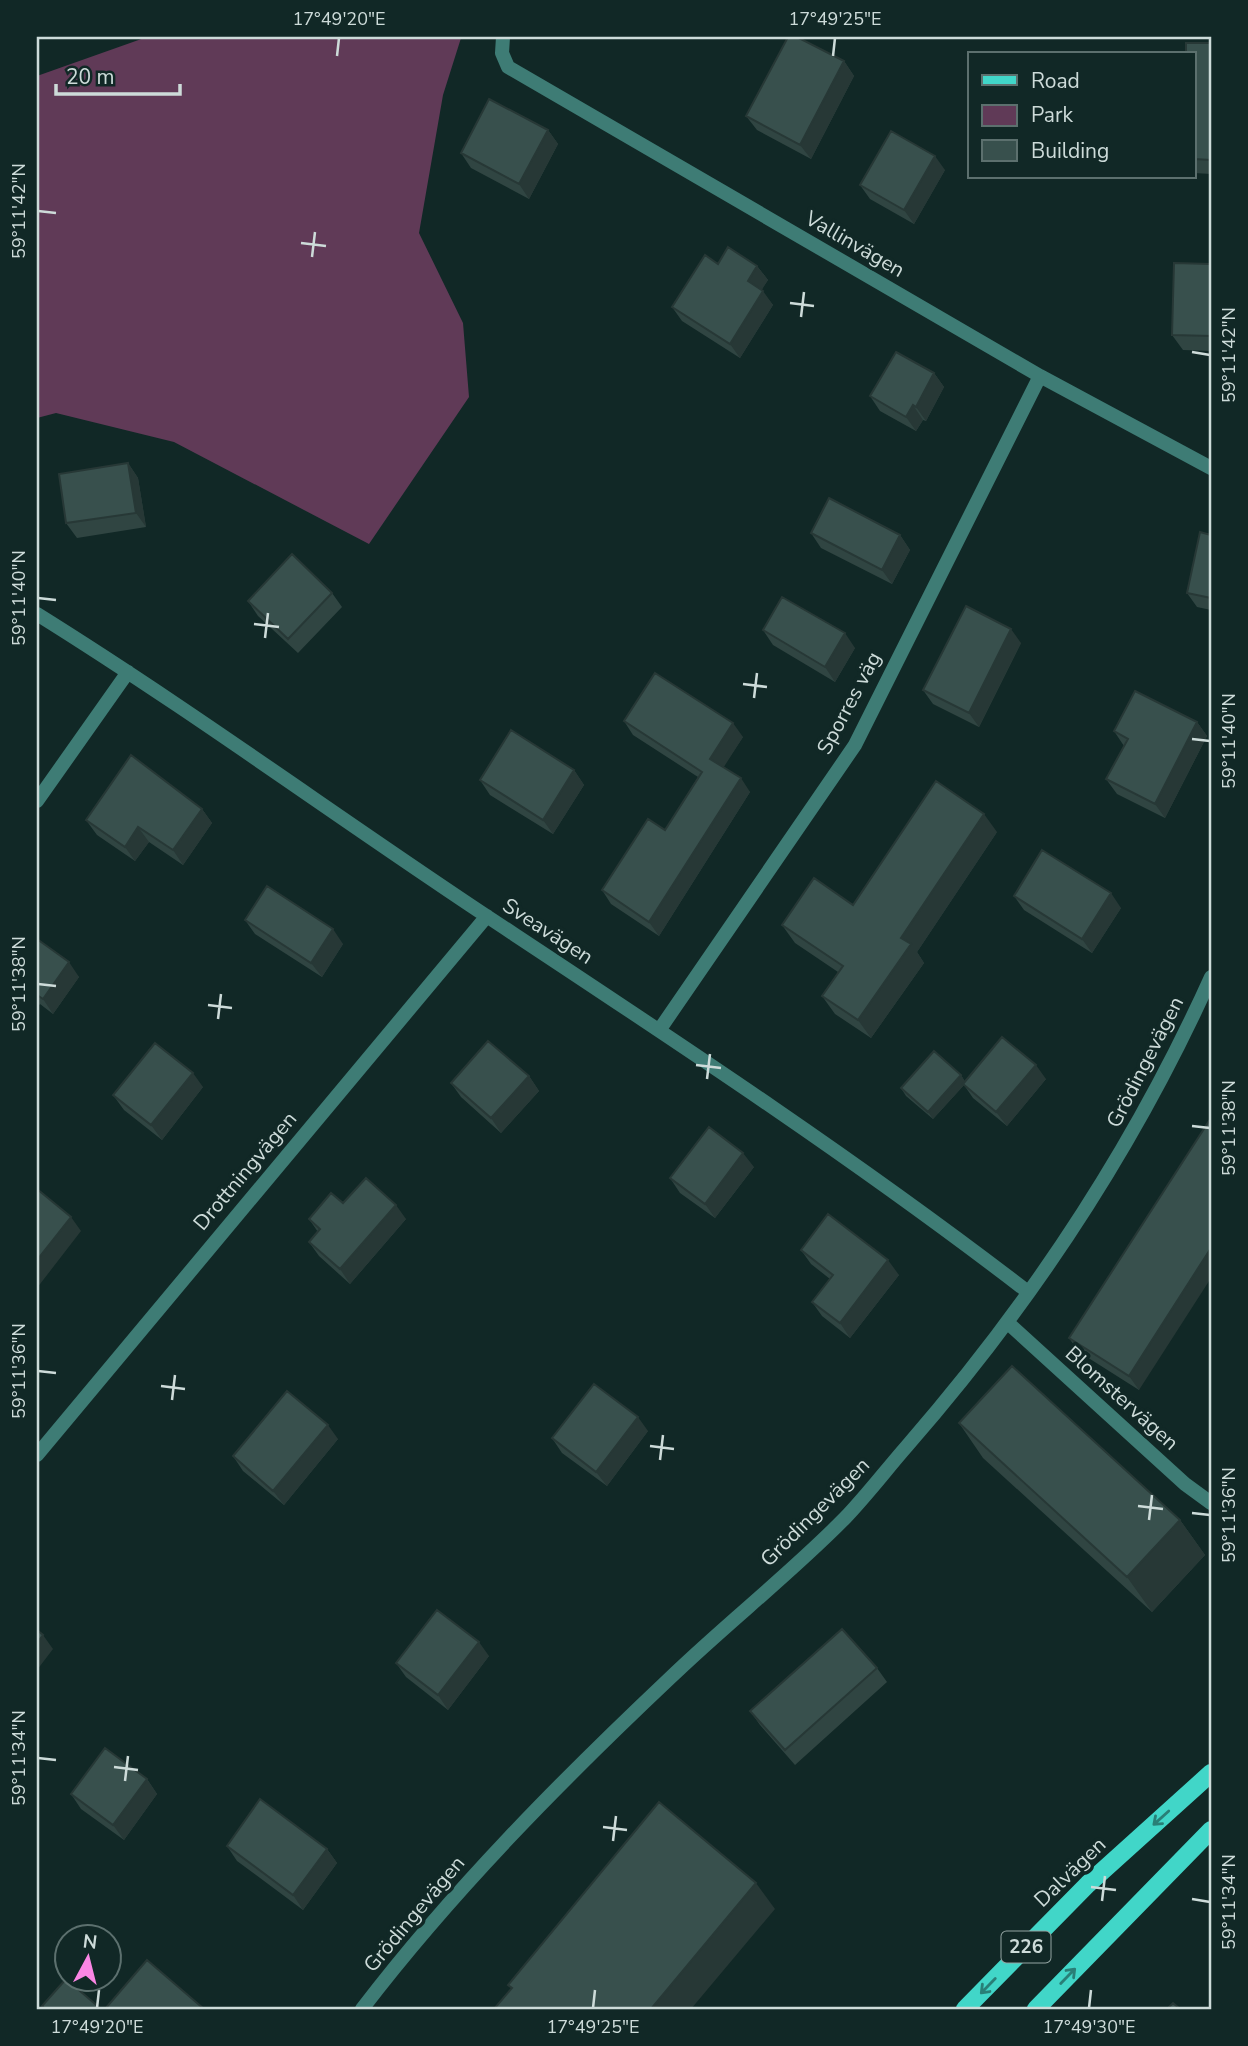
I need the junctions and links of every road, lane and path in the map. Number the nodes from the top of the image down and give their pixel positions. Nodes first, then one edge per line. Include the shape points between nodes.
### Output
1 (503, 37) edge
2 (1040, 376) junction
3 (1211, 468) edge
4 (37, 614) edge
5 (128, 671) junction
6 (37, 801) edge
7 (487, 916) junction
8 (1211, 977) edge
9 (660, 1029) junction
10 (1028, 1292) junction
11 (1007, 1322) junction
12 (37, 1455) edge
13 (1211, 1503) edge
14 (1211, 1773) edge
15 (1211, 1830) edge
16 (362, 2009) edge
17 (965, 2009) edge
18 (1036, 2009) edge

1 - 2 street, Vallinvägen via 502,53 508,67
2 - 3 street, Vallinvägen
2 - 9 street, Sporres väg via 855,745
4 - 5 street, Sveavägen
5 - 6 street
5 - 7 street, Sveavägen
7 - 9 street, Sveavägen
7 - 12 street, Drottningvägen
8 - 10 street, Grödingevägen via 1123,1150
9 - 10 street, Sveavägen via 926,1214
10 - 11 street, Grödingevägen
11 - 13 street, Blomstervägen
11 - 16 street, Grödingevägen via 963,1382 845,1518 670,1678 482,1865
14 -> 17 main road, Dalvägen / 226 via 1088,1884
18 -> 15 main road

